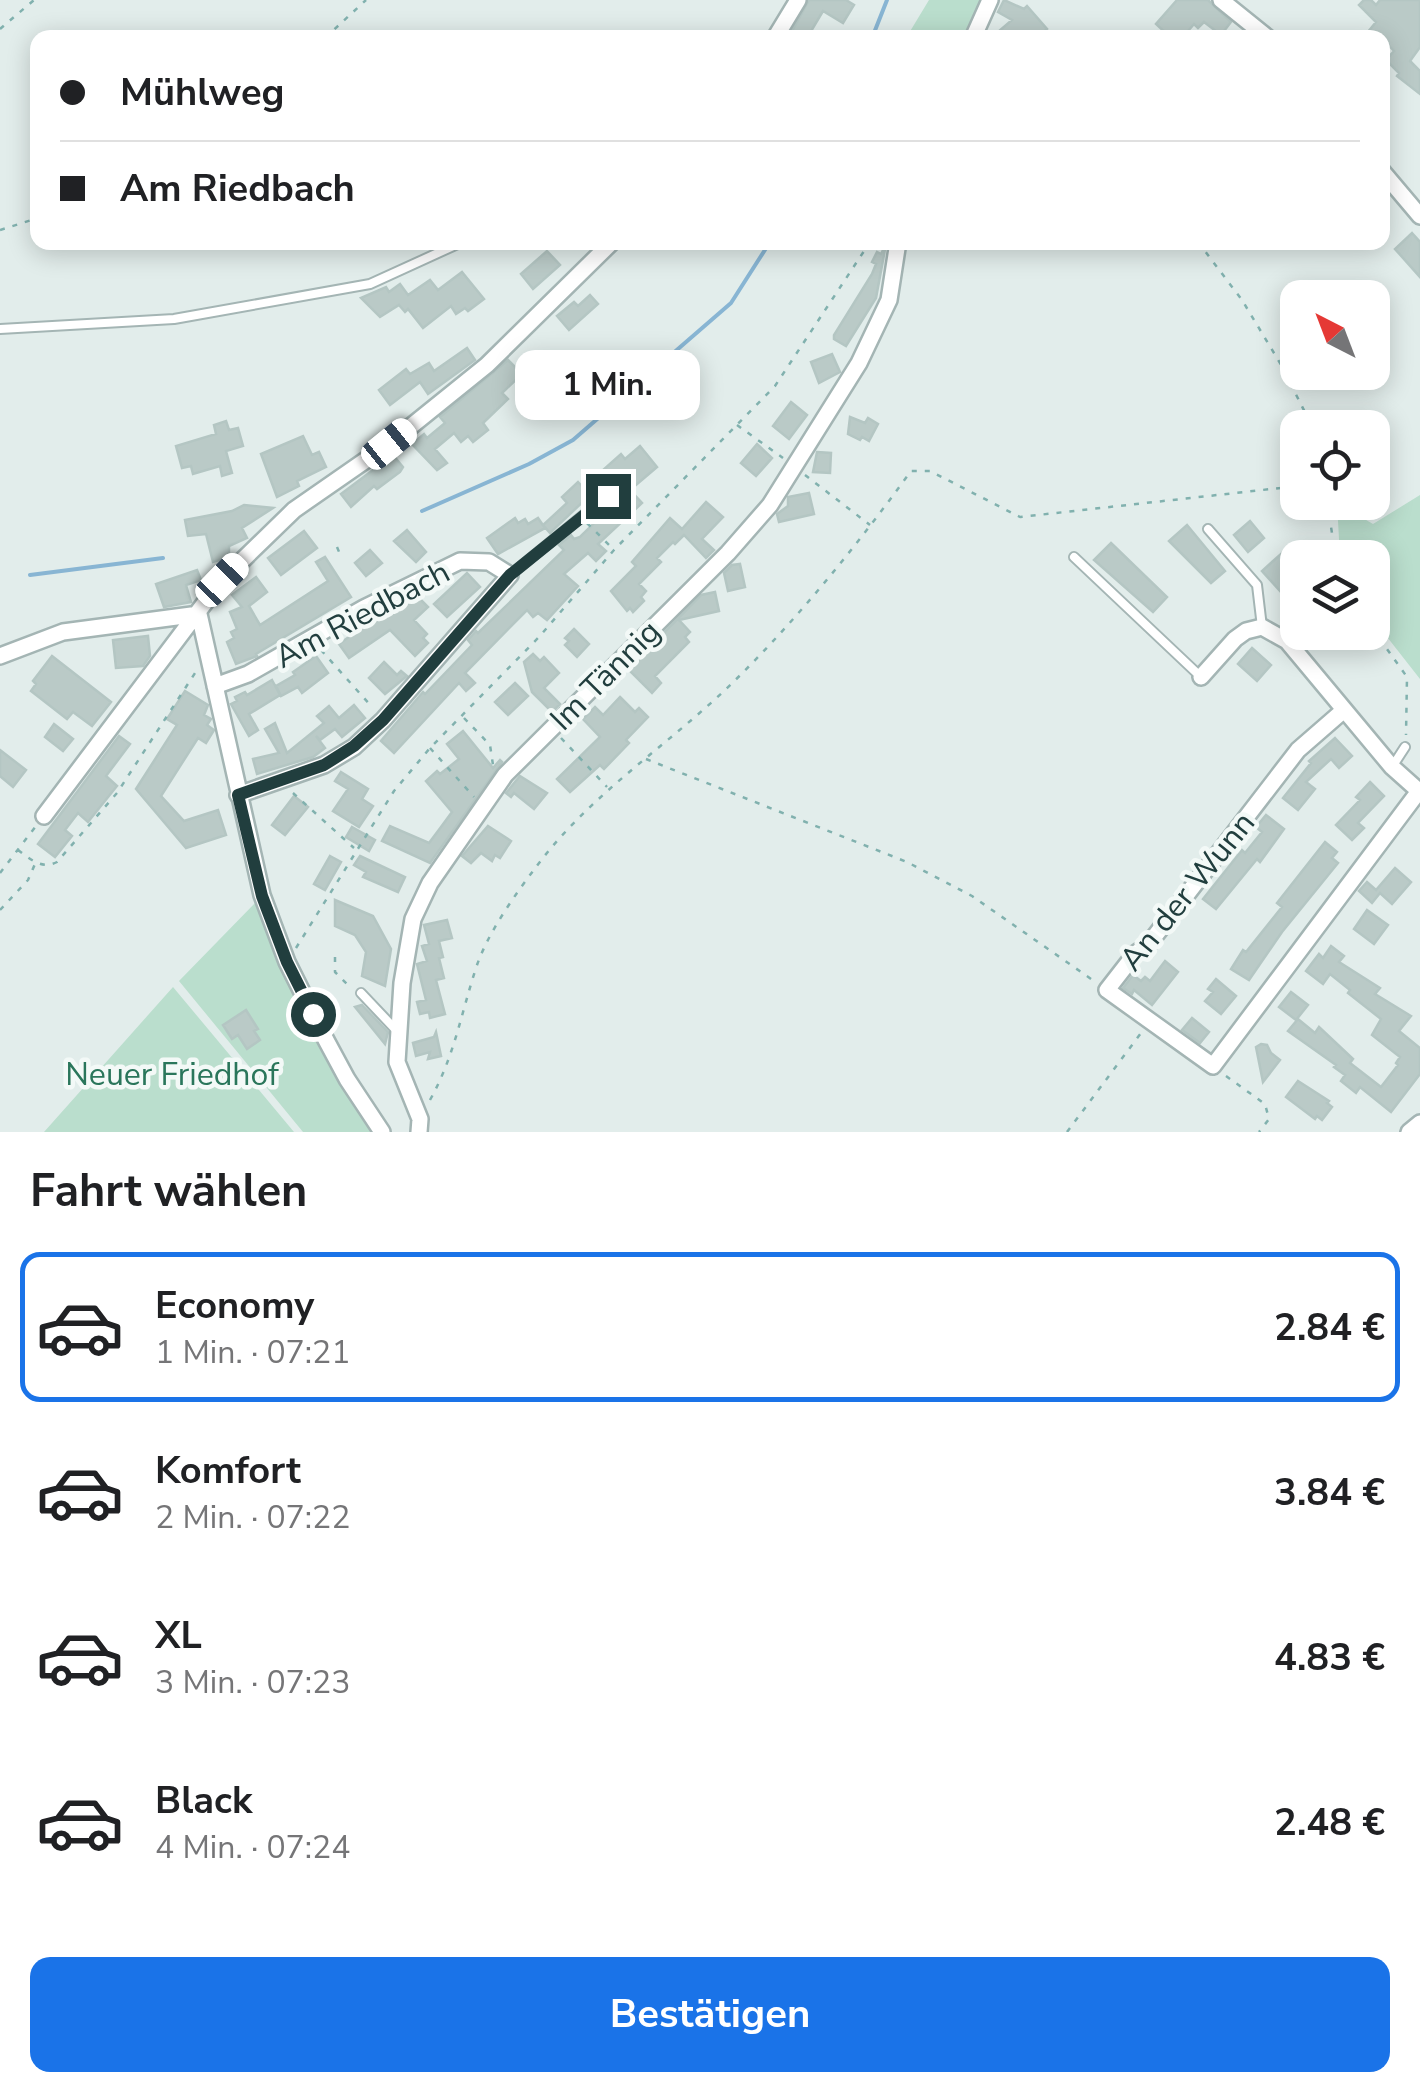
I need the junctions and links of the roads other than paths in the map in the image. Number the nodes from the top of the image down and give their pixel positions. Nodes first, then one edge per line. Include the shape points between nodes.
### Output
1 (798, 0) edge
2 (990, 0) edge
3 (1221, 0) edge
4 (780, 30) edge
5 (977, 30) edge
6 (1258, 30) edge
7 (1390, 180) edge
8 (1420, 216) edge
9 (444, 250) edge
10 (604, 250) edge
11 (897, 250) edge
12 (0, 329) edge
13 (608, 496) dead end
14 (1208, 529) dead end
15 (1074, 557) dead end
16 (510, 575) junction
17 (199, 614) junction
18 (1262, 627) junction
19 (0, 656) edge
20 (1201, 677) joint
21 (215, 686) junction
22 (1344, 710) junction
23 (1406, 747) road end
24 (1392, 766) junction
25 (1419, 792) edge
26 (238, 795) junction
27 (44, 816) road end
28 (361, 994) road end
29 (399, 1033) junction
30 (1420, 1124) edge
31 (420, 1126) edge
32 (382, 1132) edge
33 (1409, 1132) edge

1 - 4 street
2 - 5 street
3 - 6 street
7 - 8 street
9 - 12 lane via 370,284 174,319
10 - 17 street via 487,365 294,510 222,580
11 - 29 street, Im Tännig via 888,300 860,363 770,504 505,775 439,867 412,919
13 - 16 lane, Am Riedbach
14 - 18 lane via 1257,585
15 - 20 lane
16 - 21 street, Am Riedbach via 489,562 460,561
16 - 26 street, Am Riedbach via 354,746 324,765
17 - 19 street via 64,632
17 - 21 street
17 - 27 street
18 - 20 street via 1246,630
18 - 22 street via 1287,641
21 - 26 street
22 - 24 street
22 - 25 street, An der Wunn via 1298,750 1107,990 1213,1066
23 - 24 lane
24 - 25 street
26 - 32 street via 262,896 287,962
28 - 29 lane
29 - 31 street, Im Tännig via 397,1062
30 - 33 street

